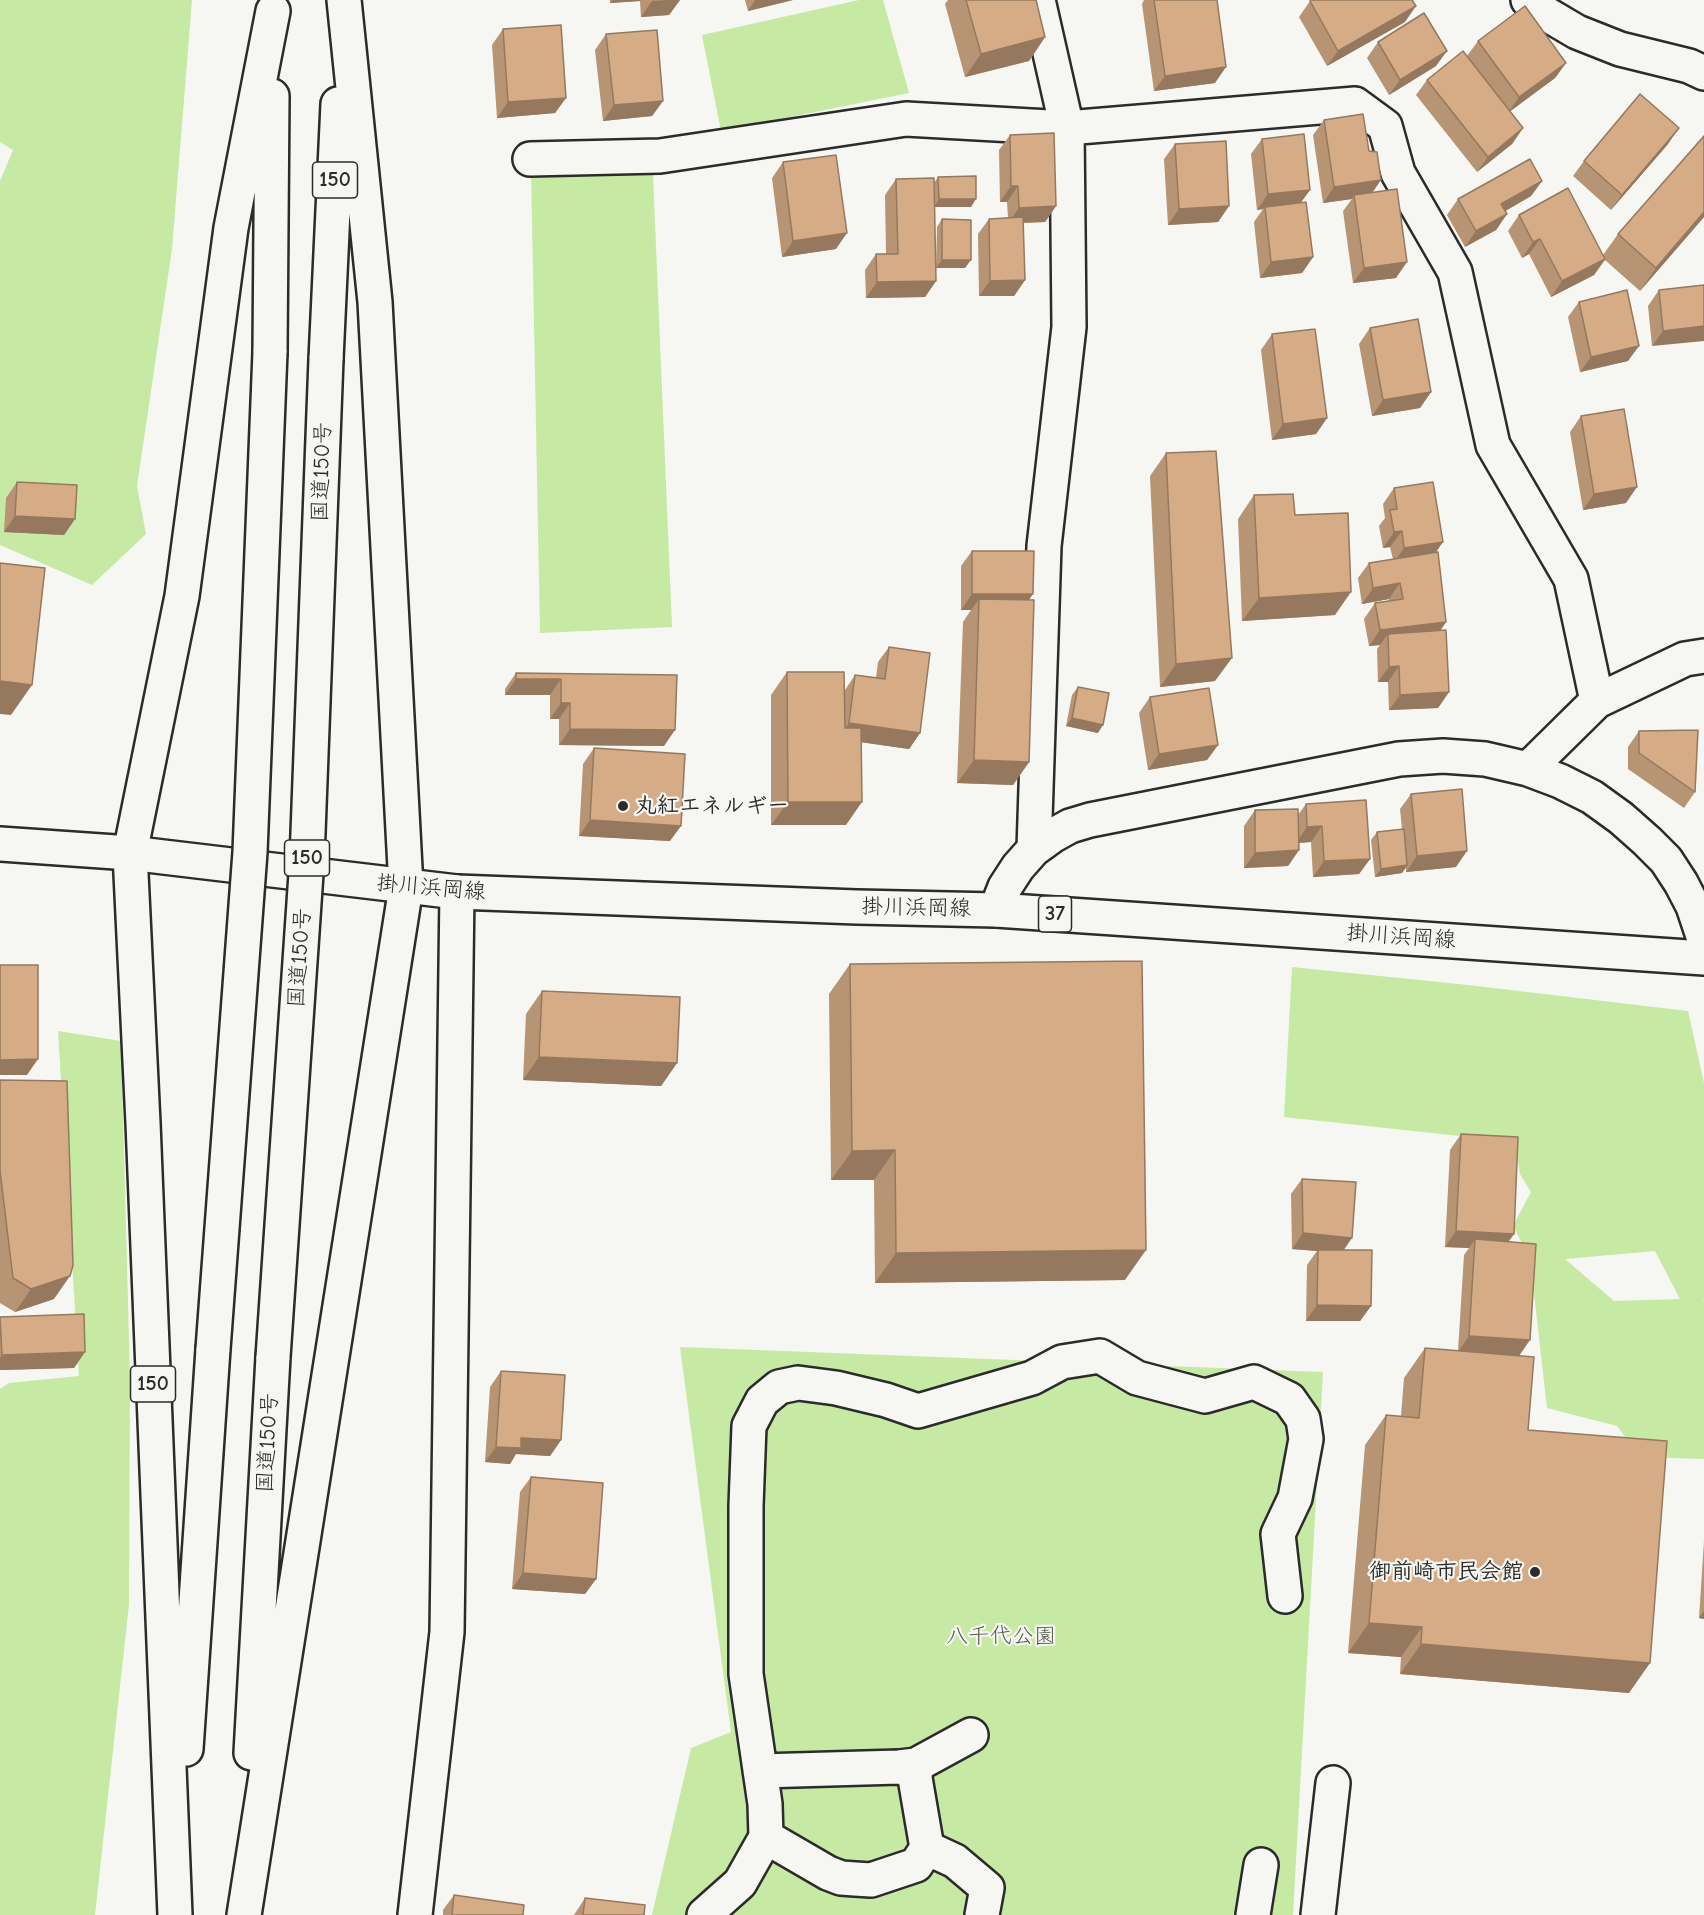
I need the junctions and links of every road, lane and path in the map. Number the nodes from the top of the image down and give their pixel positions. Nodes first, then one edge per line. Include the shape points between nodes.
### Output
1 (344, 0) edge
2 (1038, 0) edge
3 (1528, 0) edge
4 (273, 5) edge
5 (1704, 73) edge
6 (1067, 129) junction
7 (530, 159) dead end
8 (1704, 656) edge
9 (1598, 701) junction
10 (1528, 769) junction
11 (0, 844) edge
12 (1035, 849) junction
13 (130, 853) junction
14 (406, 887) junction
15 (457, 892) junction
16 (996, 910) junction
17 (1704, 939) edge
18 (1704, 958) edge
19 (1285, 1596) dead end
20 (971, 1734) dead end
21 (915, 1765) junction
22 (760, 1771) junction
23 (1333, 1783) dead end
24 (766, 1837) junction
25 (927, 1848) junction
26 (1261, 1865) dead end
27 (175, 1915) edge
28 (243, 1915) edge
29 (415, 1915) edge
30 (704, 1915) edge
31 (982, 1915) edge
32 (1253, 1915) edge
33 (1318, 1915) edge

1 - 14 main road, 国道150号 / 150 via 375,302
1 - 28 main road, 国道150号 / 150, bridge via 307,859 273,1357
2 - 6 main road
3 - 5 main road via 1577,32
4 - 13 main road, 150 via 231,228 182,596
4 - 27 main road, 150, bridge via 270,352 250,852
6 - 7 main road via 906,119 660,156
6 - 9 main road via 1355,104 1385,126 1398,173 1455,272 1493,445 1571,579
6 - 12 main road via 1069,327 1044,546
8 - 9 main road via 1685,659
9 - 10 main road
10 - 12 main road via 1485,759 1399,759 1090,820 1070,826
10 - 17 main road via 1592,797 1647,840 1681,883
11 - 13 main road, 掛川浜岡線
12 - 16 main road via 1005,887
13 - 14 main road, 掛川浜岡線 / 37
13 - 27 main road, 150
14 - 15 main road, 掛川浜岡線 / 37
14 - 28 main road, 150
15 - 16 main road, 掛川浜岡線 / 37
15 - 29 main road via 447,1632
16 - 18 main road, 掛川浜岡線 / 37
19 - 22 main road via 1278,1533 1295,1498 1305,1429 1289,1399 1254,1382 1205,1396 1137,1378 1100,1356 1062,1362 1032,1378 918,1411 836,1388 798,1383 779,1387 762,1401 749,1426 746,1674
20 - 21 main road
21 - 22 main road
21 - 25 main road
22 - 24 main road
23 - 33 main road
24 - 25 main road via 828,1873 848,1879 871,1880 916,1865
24 - 30 main road via 740,1883
25 - 31 main road via 955,1862 987,1888
26 - 32 main road

